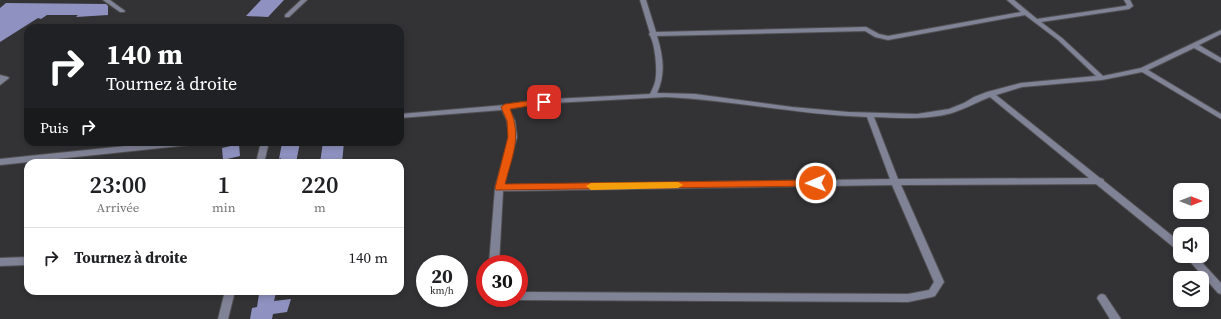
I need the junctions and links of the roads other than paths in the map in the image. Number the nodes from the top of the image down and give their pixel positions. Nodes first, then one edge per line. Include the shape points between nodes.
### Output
1 (106, 0) edge
2 (304, 0) edge
3 (643, 0) edge
4 (1010, 0) edge
5 (1127, 0) edge
6 (122, 11) dead end
7 (1026, 13) junction
8 (287, 16) dead end
9 (1036, 21) junction
10 (1221, 32) edge
11 (652, 34) junction
12 (1195, 46) junction
13 (1221, 61) edge
14 (1143, 70) junction
15 (0, 77) edge
16 (1102, 78) junction
17 (0, 83) edge
18 (990, 94) junction
19 (653, 95) junction
20 (505, 107) junction
21 (404, 116) edge
22 (870, 116) junction
23 (1221, 117) edge
24 (151, 146) edge
25 (264, 146) edge
26 (24, 159) edge
27 (28, 159) edge
28 (261, 159) edge
29 (0, 162) edge
30 (1100, 181) junction
31 (895, 182) junction
32 (500, 188) junction
33 (1173, 241) edge
34 (495, 255) edge
35 (24, 261) edge
36 (0, 262) edge
37 (1196, 263) edge
38 (1221, 290) edge
39 (229, 295) edge
40 (528, 296) edge
41 (1102, 298) dead end
42 (223, 319) edge
43 (1116, 319) edge

1 - 6 street
2 - 8 street
3 - 11 street
4 - 7 street
5 - 9 street via 1130,6 1127,8
7 - 9 street
7 - 11 street via 888,38 866,30 851,29
9 - 16 street via 1060,39
10 - 12 street
11 - 19 street via 659,71 659,82
12 - 13 street
12 - 14 street
14 - 16 street
14 - 23 street
15 - 17 street via 6,78
16 - 18 street via 1021,85
18 - 22 street via 935,114
18 - 30 street
19 - 20 street via 534,102
19 - 22 street via 695,96
20 - 21 street
20 - 32 street via 511,121 513,137
22 - 31 street
24 - 27 street
25 - 28 street
26 - 29 street
30 - 31 street
30 - 33 street
31 - 32 street
31 - 40 street via 939,282 932,293 908,298
32 - 34 street
35 - 36 street
37 - 38 street
39 - 42 street
41 - 43 street

